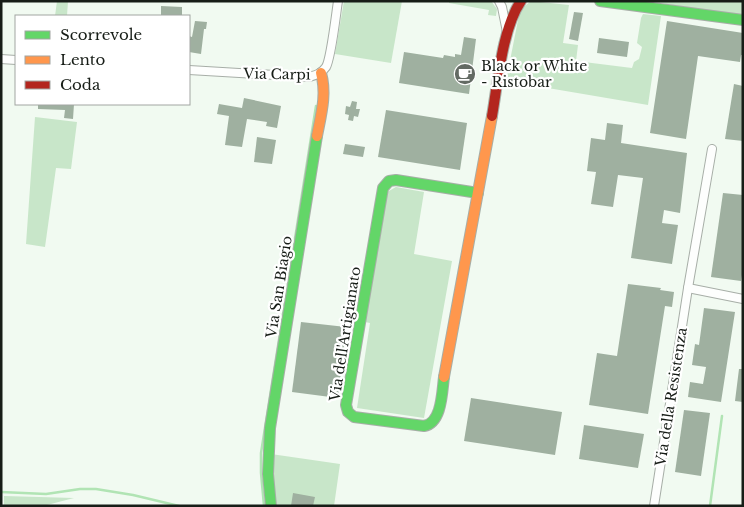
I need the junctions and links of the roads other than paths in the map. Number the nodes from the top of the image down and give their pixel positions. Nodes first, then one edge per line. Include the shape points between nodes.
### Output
1 (338, 1) edge
2 (499, 1) edge
3 (507, 1) edge
4 (521, 1) edge
5 (600, 1) edge
6 (743, 20) edge
7 (507, 34) junction
8 (1, 59) edge
9 (15, 60) edge
10 (190, 70) edge
11 (321, 72) junction
12 (712, 149) dead end
13 (478, 193) junction
14 (688, 288) junction
15 (743, 299) edge
16 (271, 506) edge
17 (654, 506) edge

1 - 11 street, Via Carpi via 328,64
2 - 7 street
3 - 7 street
4 - 7 street, Via dell'Artigianato
5 - 6 street
7 - 13 street, Via dell'Artigianato
8 - 9 street
10 - 11 street, Via Carpi via 309,77
11 - 16 street, Via San Biagio via 324,95 270,428 268,474
12 - 14 street, Via della Resistenza
13 - 13 street, Via dell'Artigianato via 433,423 424,426 354,417 346,405 383,188 389,181 396,180
14 - 15 street
14 - 17 street, Via della Resistenza

